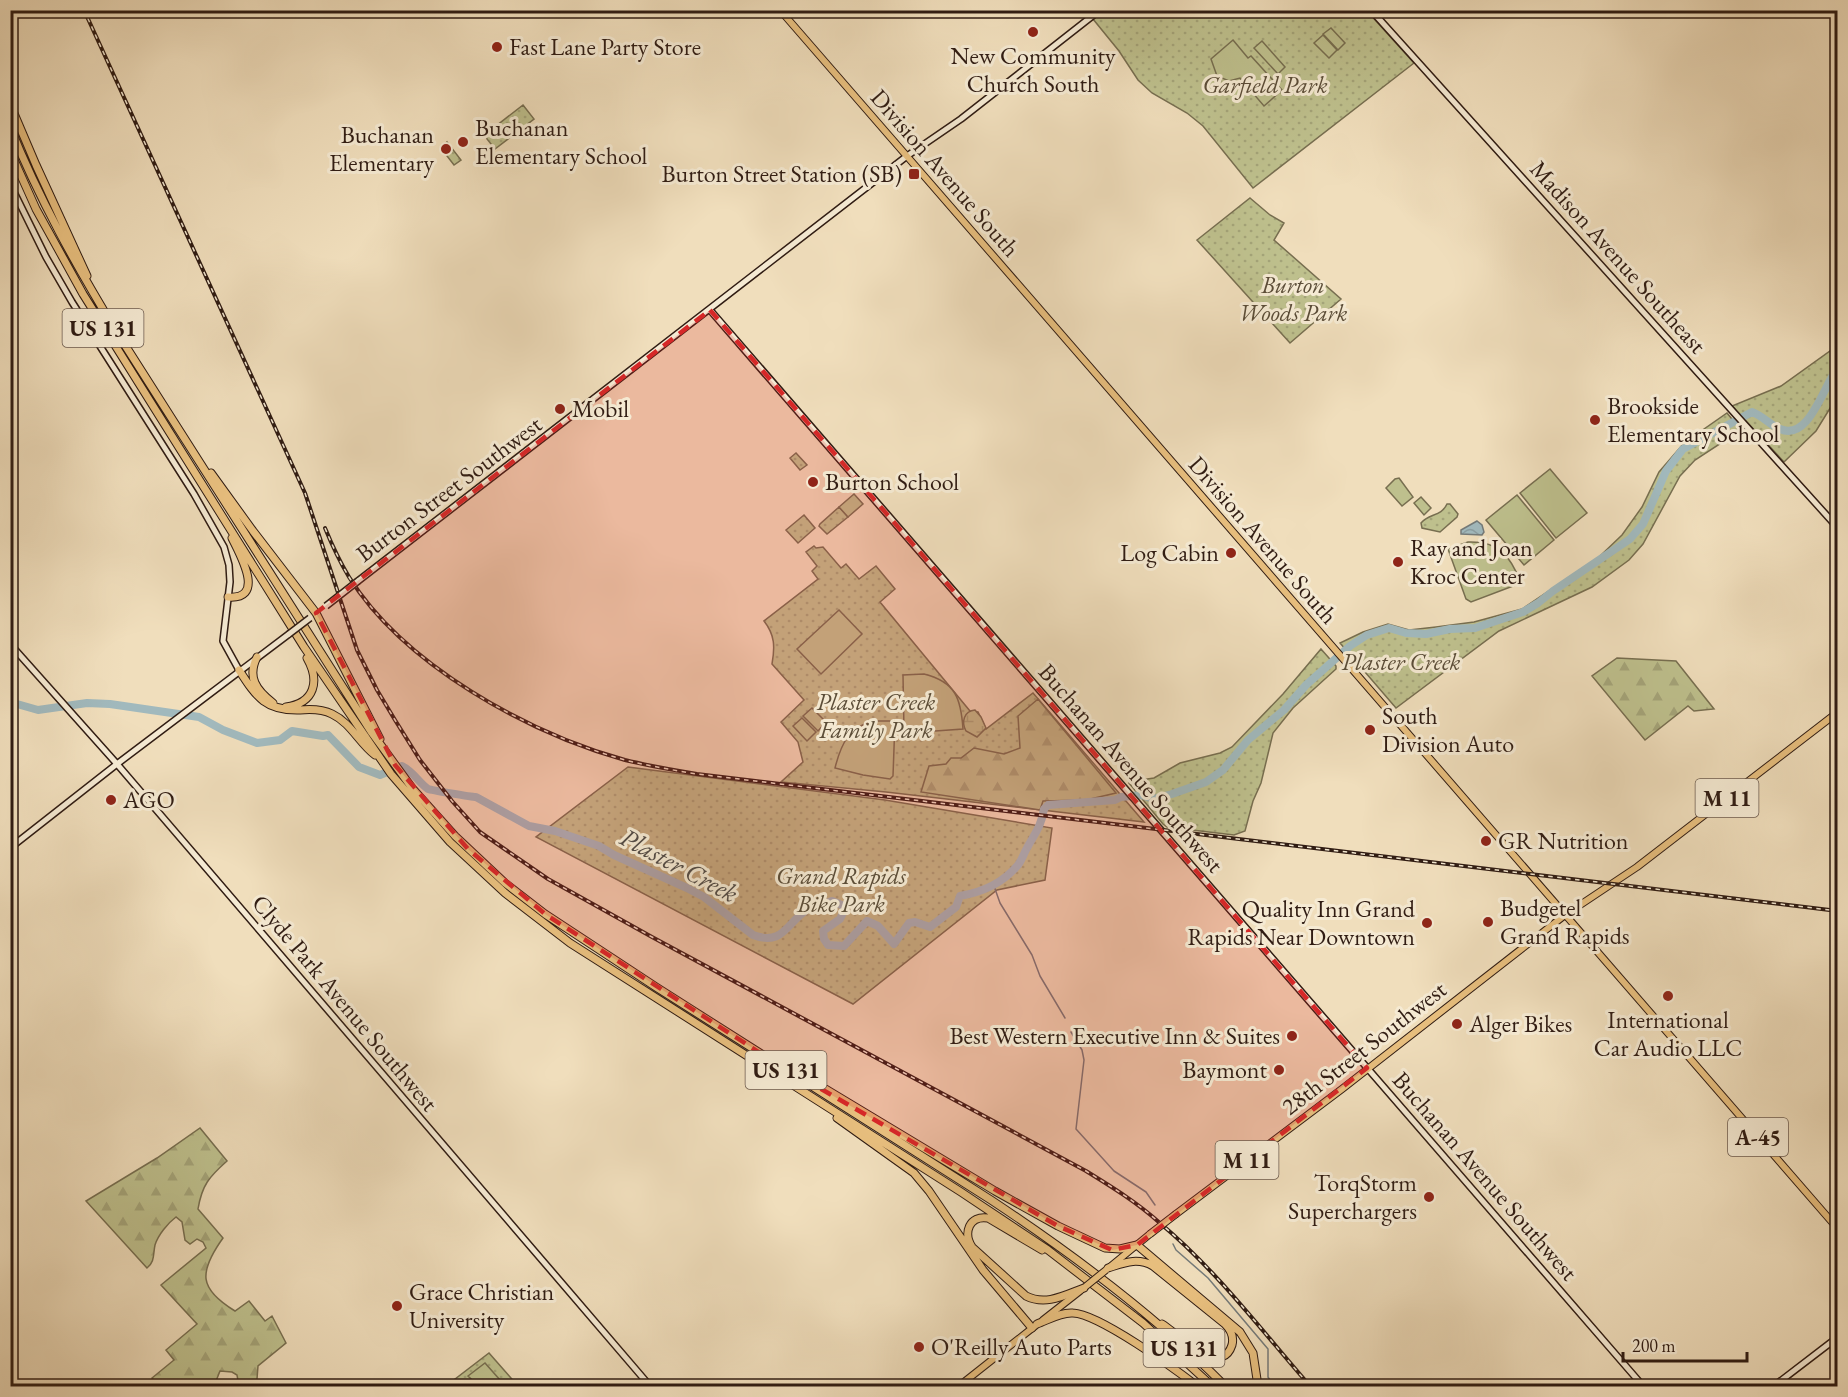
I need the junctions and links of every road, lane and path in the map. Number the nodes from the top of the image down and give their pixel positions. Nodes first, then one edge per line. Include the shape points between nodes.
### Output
1 (780, 10) edge
2 (1100, 10) edge
3 (1371, 10) edge
4 (10, 104) edge
5 (10, 127) edge
6 (10, 151) edge
7 (907, 156) junction
8 (10, 184) edge
9 (99, 303) junction
10 (710, 310) junction
11 (187, 443) junction
12 (216, 506) junction
13 (1838, 528) edge
14 (228, 597) junction
15 (313, 615) junction
16 (10, 644) edge
17 (304, 646) junction
18 (257, 657) junction
19 (239, 670) junction
20 (1838, 712) edge
21 (379, 757) junction
22 (388, 757) junction
23 (117, 764) junction
24 (10, 848) edge
25 (476, 862) junction
26 (1565, 915) junction
27 (771, 1060) junction
28 (1367, 1068) junction
29 (779, 1076) junction
30 (1838, 1229) edge
31 (1137, 1245) junction
32 (1069, 1265) junction
33 (1107, 1269) junction
34 (1085, 1287) junction
35 (1141, 1310) junction
36 (1035, 1326) junction
37 (1838, 1337) edge
38 (650, 1386) edge
39 (959, 1386) edge
40 (1197, 1386) edge
41 (1212, 1386) edge
42 (1225, 1386) edge
43 (1258, 1386) edge
44 (1643, 1386) edge
45 (1774, 1386) edge

1 - 7 main road, Division Avenue South
2 - 7 street, Burton Street Southwest via 961,119
3 - 13 street, Madison Avenue Southeast
4 - 9 highway
5 - 9 highway, US 131 via 49,213
6 - 12 highway, US 131 via 72,276
7 - 10 street, Burton Street Southwest
7 - 26 main road, Division Avenue South
8 - 14 street via 72,303 219,537 229,565
9 - 11 highway, US 131
10 - 15 street, Burton Street Southwest, bridge
10 - 28 street, Buchanan Avenue Southwest
11 - 15 highway
11 - 22 highway, US 131
12 - 14 highway via 249,576 243,594
12 - 17 highway, US 131
14 - 19 street via 223,641
15 - 18 street, Burton Street Southwest, bridge
15 - 22 highway
16 - 23 street, Clyde Park Avenue Southwest
17 - 18 highway via 314,684 306,698 285,707 275,704 251,676
17 - 21 highway, US 131
18 - 19 street, Burton Street Southwest
19 - 21 highway via 268,705 330,713
19 - 23 street, Burton Street Southwest
20 - 26 main road, M 11 via 1646,861
21 - 25 highway, US 131 via 425,816
22 - 25 highway, US 131
23 - 24 street, Burton Street Southwest
23 - 38 street, Clyde Park Avenue Southwest
25 - 27 highway, US 131 via 557,923
25 - 29 highway, US 131 via 509,897 570,943
26 - 28 main road, 28th Street Southwest / M 11
26 - 30 main road, Division Avenue South / A-45
27 - 31 highway via 1058,1226 1108,1249
27 - 35 highway, US 131 via 1019,1219
28 - 31 main road, 28th Street Southwest / M 11, bridge
28 - 44 street, Buchanan Avenue Southwest
29 - 32 highway, US 131
29 - 36 highway via 911,1170 982,1270
31 - 33 main road, 28th Street Southwest / M 11
31 - 43 highway via 1240,1332 1254,1358
32 - 34 highway via 991,1219 977,1219 968,1229 972,1247 1026,1296 1048,1300
32 - 41 highway, US 131 via 1143,1323
33 - 34 main road, 28th Street Southwest / M 11, bridge
33 - 35 highway via 1135,1261 1153,1266 1225,1324 1232,1334 1231,1348 1220,1357 1205,1356
34 - 36 main road, 28th Street Southwest / M 11
35 - 42 highway, US 131
36 - 39 main road, 28th Street Southwest / M 11
36 - 40 highway via 1065,1313 1084,1315 1153,1354
37 - 45 street

